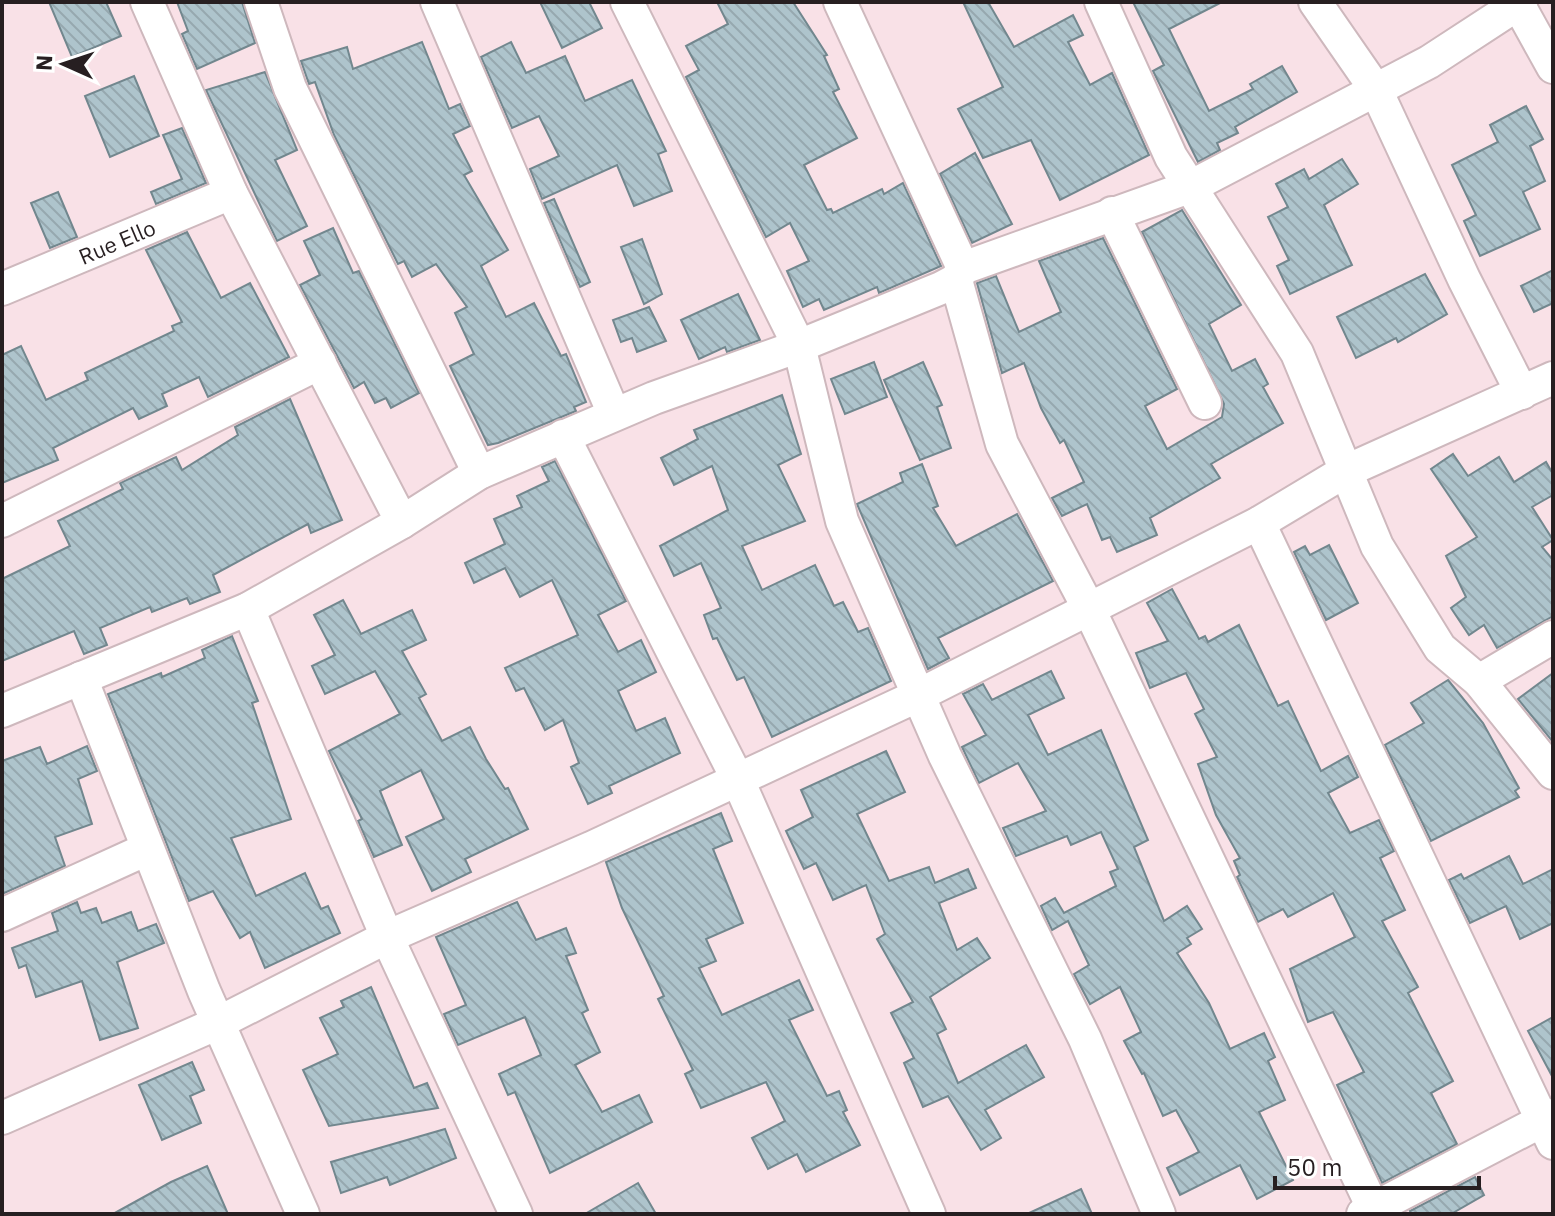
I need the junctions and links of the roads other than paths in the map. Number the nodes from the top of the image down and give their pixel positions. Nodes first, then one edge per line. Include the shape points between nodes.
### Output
1 (147, 2) edge
2 (261, 2) edge
3 (437, 2) edge
4 (627, 2) edge
5 (840, 2) edge
6 (1101, 2) edge
7 (1315, 2) edge
8 (1518, 3) edge
9 (1553, 67) edge
10 (1376, 90) junction
11 (1192, 186) junction
12 (231, 193) junction
13 (1112, 213) junction
14 (959, 274) junction
15 (2, 289) edge
16 (799, 346) junction
17 (320, 363) junction
18 (1553, 378) edge
19 (1522, 393) junction
20 (1205, 403) dead end
21 (614, 414) junction
22 (563, 436) junction
23 (1344, 472) junction
24 (479, 473) junction
25 (2, 521) edge
26 (402, 522) junction
27 (1259, 523) junction
28 (248, 609) junction
29 (1089, 609) junction
30 (1553, 637) edge
31 (81, 678) junction
32 (1479, 681) junction
33 (917, 696) junction
34 (2, 711) edge
35 (1553, 773) edge
36 (738, 780) junction
37 (147, 849) junction
38 (2, 915) edge
39 (387, 937) junction
40 (218, 1023) junction
41 (2, 1118) edge
42 (1550, 1126) edge
43 (1371, 1212) edge
44 (303, 1214) edge
45 (516, 1214) edge
46 (929, 1214) edge
47 (1159, 1214) edge

1 - 12 street
2 - 24 street via 290,88
3 - 21 street
4 - 16 street
5 - 14 street
6 - 11 street via 1171,157
7 - 10 street
8 - 9 street
8 - 10 street
10 - 11 street
10 - 19 street
11 - 13 street
11 - 23 street via 1297,353
12 - 15 street, Rue Ello
12 - 17 street
13 - 14 street
13 - 20 street
14 - 16 street
14 - 29 street via 1002,444
16 - 21 street
16 - 33 street via 842,521
17 - 25 street
17 - 26 street
18 - 19 street
19 - 23 street
21 - 22 street
22 - 24 street
22 - 36 street
23 - 27 street
23 - 32 street via 1377,546 1440,648
24 - 26 street
26 - 28 street
27 - 29 street
27 - 42 street
28 - 31 street
28 - 39 street
29 - 33 street
29 - 43 street
30 - 32 street
31 - 34 street
31 - 37 street
32 - 35 street
33 - 36 street
33 - 47 street via 1085,1039
36 - 39 street
36 - 46 street
37 - 38 street
37 - 40 street
39 - 40 street
39 - 45 street
40 - 41 street
40 - 44 street
42 - 43 street

